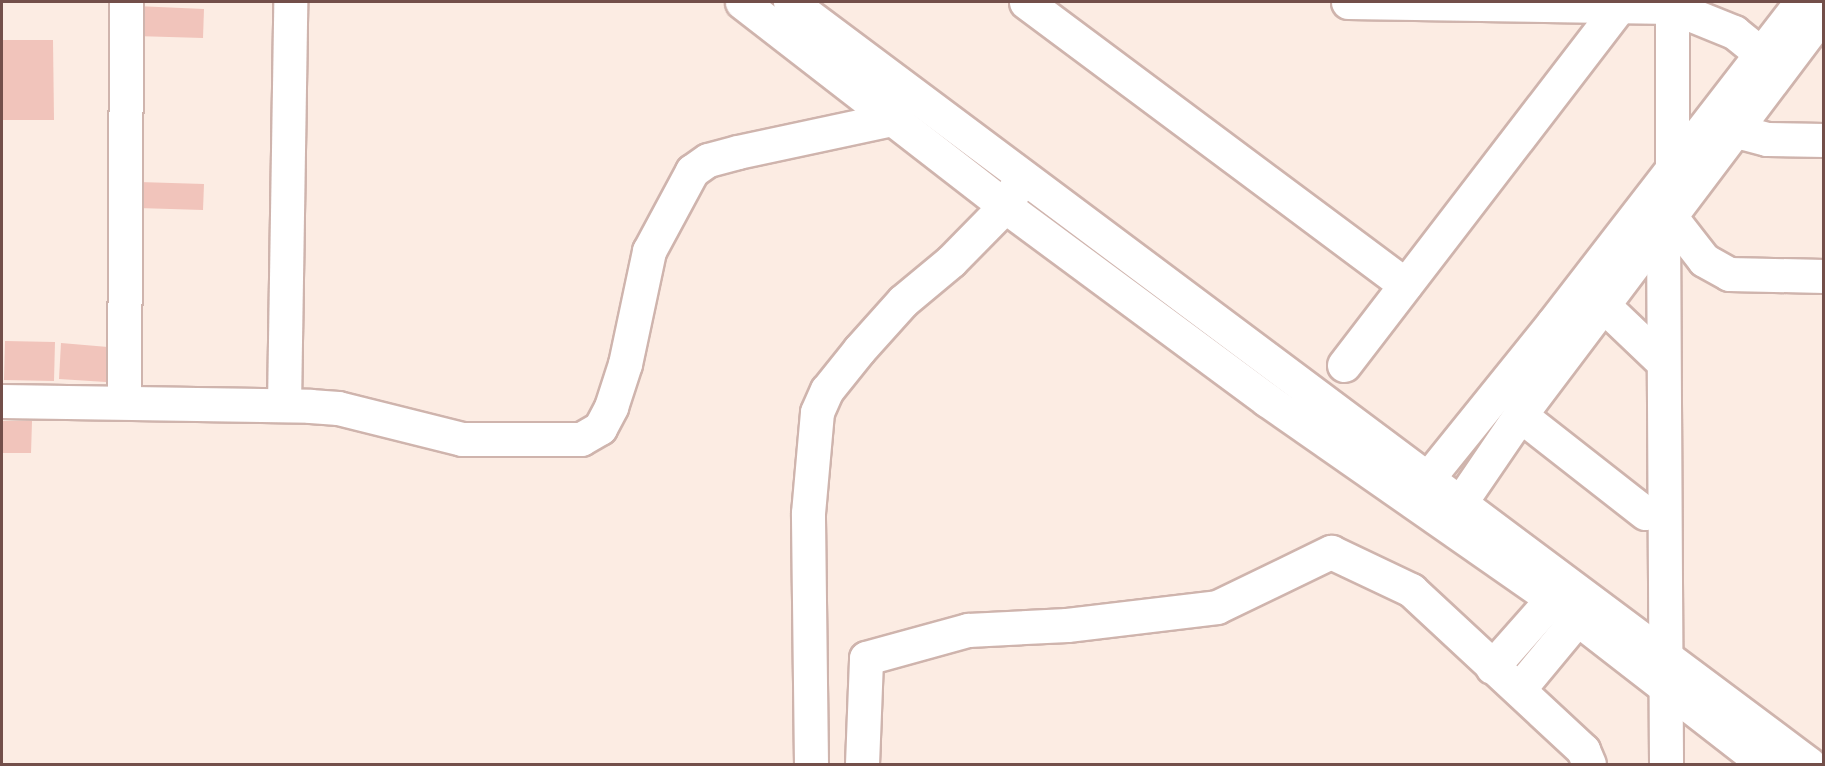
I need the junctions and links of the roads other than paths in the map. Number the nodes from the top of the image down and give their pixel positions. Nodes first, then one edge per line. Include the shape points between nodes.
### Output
1 (126, 2) edge
2 (290, 2) edge
3 (742, 2) edge
4 (790, 2) edge
5 (1026, 2) edge
6 (1348, 2) edge
7 (1801, 2) edge
8 (1672, 4) edge
9 (1619, 7) junction
10 (1824, 12) edge
11 (1761, 54) junction
12 (897, 118) junction
13 (1733, 130) junction
14 (1824, 140) edge
15 (1672, 169) junction
16 (1023, 175) junction
17 (1005, 206) junction
18 (1666, 219) junction
19 (1824, 276) edge
20 (1406, 285) junction
21 (1602, 304) junction
22 (1663, 362) junction
23 (1344, 365) dead end
24 (2, 401) edge
25 (124, 402) junction
26 (284, 405) junction
27 (1520, 415) junction
28 (1428, 478) junction
29 (1460, 503) junction
30 (1645, 513) dead end
31 (1552, 598) junction
32 (1577, 619) junction
33 (1667, 658) junction
34 (1492, 667) junction
35 (1519, 689) junction
36 (1667, 690) junction
37 (811, 765) edge
38 (862, 765) edge
39 (1589, 765) edge
40 (1666, 765) edge
41 (1765, 765) edge
42 (1809, 765) edge

1 - 25 street
2 - 26 street
3 - 12 street
4 - 16 street
5 - 20 street
6 - 9 street
7 - 11 street
8 - 9 street
8 - 11 street via 1734,32
8 - 15 street
9 - 20 street
10 - 13 street
11 - 15 street
12 - 17 street
12 - 26 street via 738,152 708,160 692,171 649,251 625,364 611,406 600,428 581,439 462,439 338,408
13 - 14 street via 1767,139
13 - 18 street
15 - 28 street
16 - 17 street
16 - 28 street
17 - 31 street via 1267,400
17 - 37 street via 951,261 903,301 827,390 818,412 808,513
18 - 19 street via 1704,260 1729,274
18 - 21 street
18 - 22 street
20 - 23 street
21 - 22 street
21 - 27 street
22 - 33 street
24 - 25 street
25 - 26 street
27 - 29 street
27 - 30 street
28 - 29 street
29 - 33 street
31 - 32 street
31 - 34 street
32 - 35 street
32 - 36 street
33 - 36 street
33 - 42 street
34 - 35 street
34 - 38 street via 1411,590 1332,552 1217,607 1067,625 968,630 866,658
35 - 39 street via 1583,750
36 - 40 street
36 - 41 street

